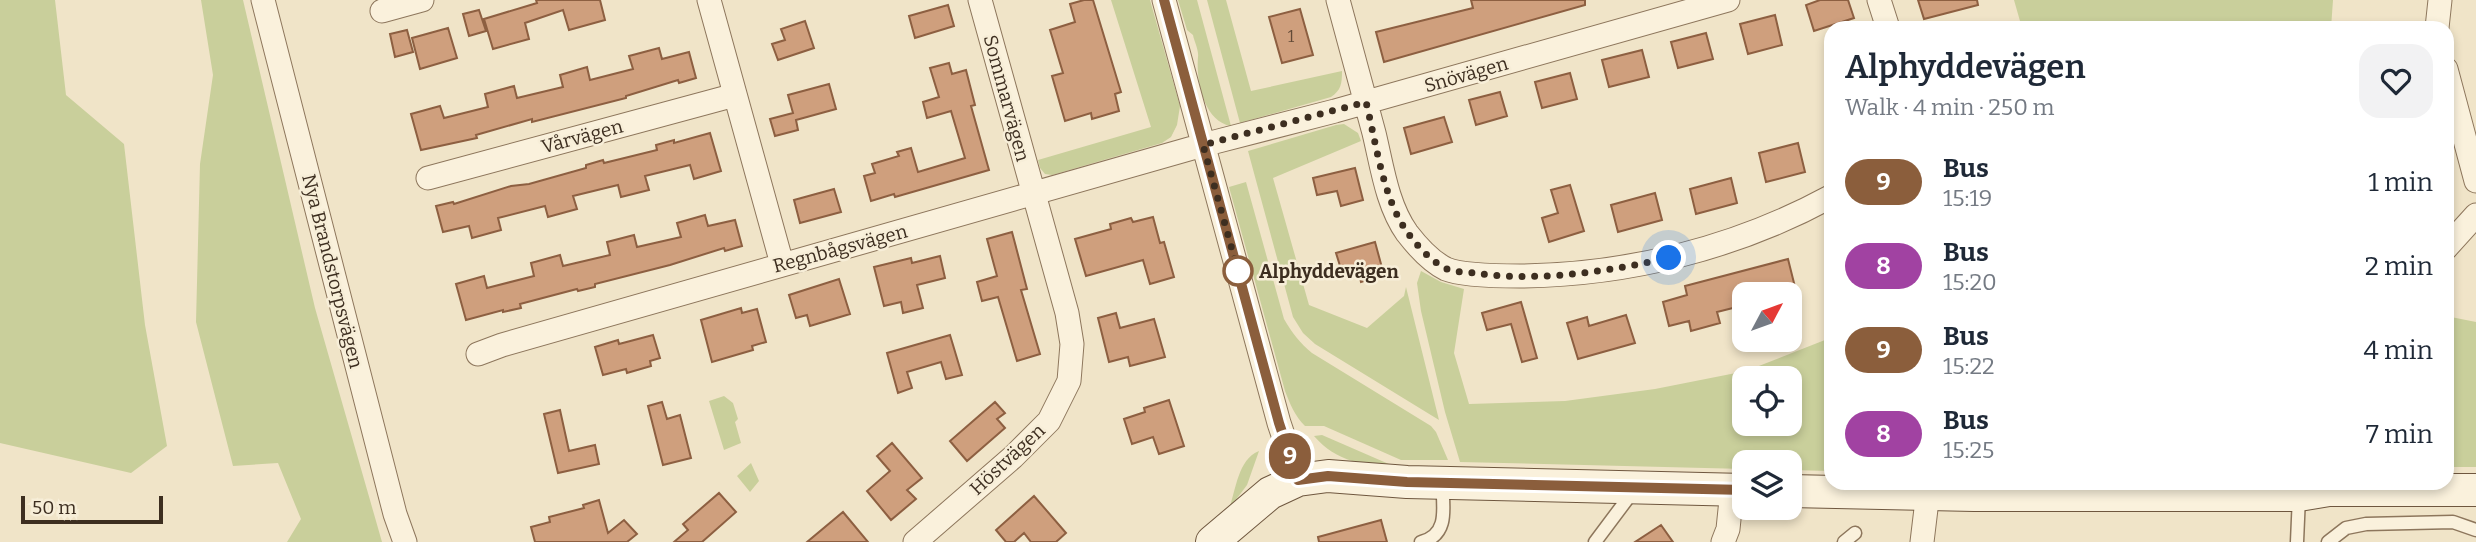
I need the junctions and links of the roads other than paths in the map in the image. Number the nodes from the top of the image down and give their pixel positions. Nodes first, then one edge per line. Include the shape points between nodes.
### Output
1 (263, 0) edge
2 (422, 0) edge
3 (709, 0) edge
4 (980, 0) edge
5 (1164, 0) edge
6 (1338, 0) edge
7 (1728, 0) edge
8 (1880, 0) edge
9 (2440, 0) edge
10 (382, 11) dead end
11 (1886, 21) edge
12 (2438, 21) edge
13 (736, 95) junction
14 (2454, 99) edge
15 (1366, 102) junction
16 (1203, 145) junction
17 (428, 178) dead end
18 (2476, 181) edge
19 (1034, 195) junction
20 (1824, 200) edge
21 (2476, 215) edge
22 (2454, 239) edge
23 (782, 264) junction
24 (478, 354) dead end
25 (1298, 480) junction
26 (1442, 482) junction
27 (1636, 487) junction
28 (1732, 490) edge
29 (2262, 490) edge
30 (2319, 490) edge
31 (2454, 490) edge
32 (2476, 490) edge
33 (1802, 491) edge
34 (1928, 492) junction
35 (1732, 513) edge
36 (2476, 530) edge
37 (1855, 533) dead end
38 (405, 542) edge
39 (915, 542) edge
40 (1212, 542) edge
41 (1420, 542) edge
42 (1595, 542) edge
43 (1723, 542) edge
44 (1844, 542) edge
45 (1922, 542) edge
46 (2297, 542) edge
47 (2328, 542) edge

1 - 38 street, Nya Brandstorpsvägen
2 - 10 street
3 - 13 street
4 - 19 street, Sommarvägen
5 - 16 street
6 - 15 street
7 - 15 street, Snövägen
8 - 11 street
9 - 12 street
13 - 17 street, Vårvägen
13 - 23 street
14 - 18 street
15 - 16 street, Snövägen
15 - 20 street via 1391,201 1407,233 1426,255 1447,269 1496,276 1614,270 1740,237
16 - 19 street, Regnbågsvägen
16 - 25 street
19 - 23 street, Regnbågsvägen
19 - 39 street, Höstvägen via 1067,313 1072,344 1069,381 1049,421
21 - 22 street
23 - 24 street, Regnbågsvägen
25 - 26 street via 1328,476
25 - 40 street via 1270,493
26 - 27 street
26 - 41 lane via 1443,523 1430,540
27 - 28 street
27 - 42 lane
29 - 34 street
30 - 46 lane
31 - 32 street
33 - 34 street
34 - 45 street
35 - 43 street
36 - 47 lane via 2453,522 2366,524 2346,528
37 - 44 lane

